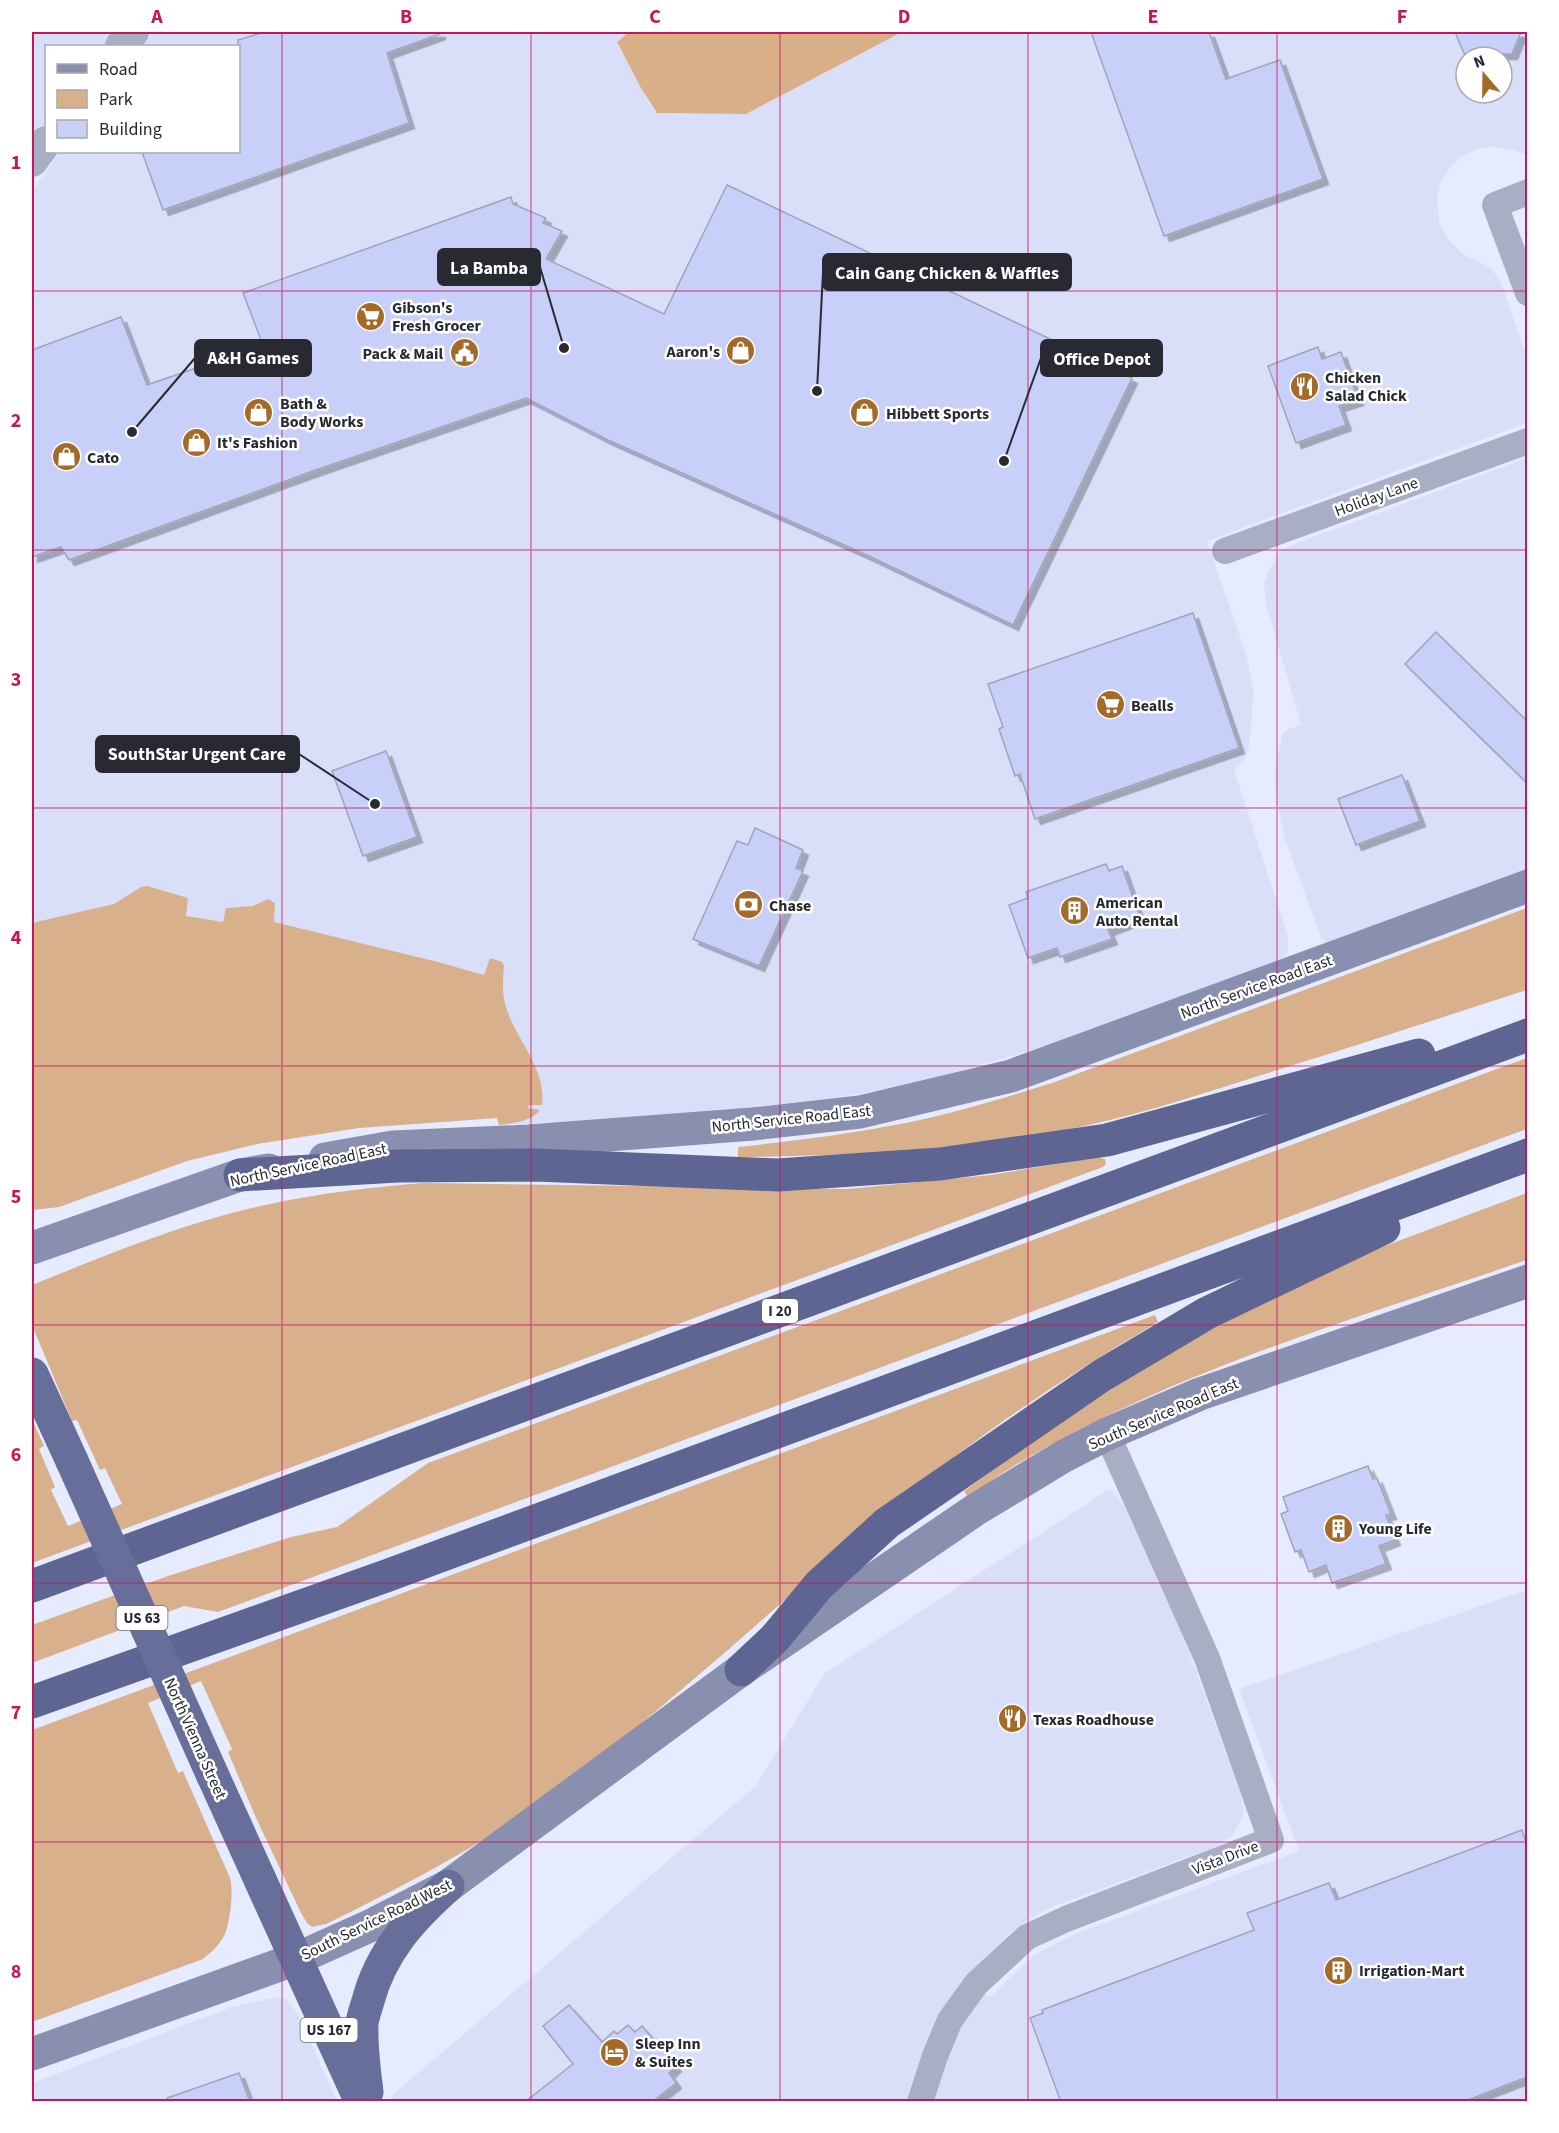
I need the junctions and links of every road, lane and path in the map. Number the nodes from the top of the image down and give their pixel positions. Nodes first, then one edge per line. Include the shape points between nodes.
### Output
1 (133, 32) edge
2 (122, 45) edge
3 (45, 143) edge
4 (32, 161) edge
5 (1527, 192) edge
6 (1527, 293) edge
7 (1527, 441) edge
8 (1225, 551) dead end
9 (1527, 886) edge
10 (1527, 1025) edge
11 (1527, 1035) edge
12 (1527, 1157) edge
13 (240, 1175) junction
14 (32, 1248) edge
15 (1527, 1281) edge
16 (32, 1374) edge
17 (1107, 1434) junction
18 (32, 1586) edge
19 (741, 1670) junction
20 (32, 1702) edge
21 (448, 1886) junction
22 (296, 1959) junction
23 (32, 2054) edge
24 (362, 2102) edge
25 (368, 2102) edge
26 (920, 2102) edge

1 - 2 street
3 - 4 street
5 - 6 street via 1495,205
7 - 8 street, Holiday Lane
9 - 13 main road, North Service Road East via 1011,1076 860,1112 529,1141 393,1147
10 - 13 highway via 1107,1140 940,1164 778,1175 536,1166 398,1166
11 - 18 highway, I 20
12 - 19 highway via 1207,1312 1101,1376 887,1523 819,1585
12 - 20 highway
13 - 14 main road, North Service Road East
15 - 17 main road, South Service Road East via 1200,1394
16 - 22 highway, North Vienna Street / US 63, bridge
17 - 19 main road, South Service Road East via 975,1509
17 - 26 street, Vista Drive via 1207,1658 1271,1840 1027,1937 976,1984 950,2020
19 - 21 main road, South Service Road West
21 - 22 main road, South Service Road West
21 - 25 highway via 418,1912 394,1943 371,1990 362,2021
22 - 23 main road, South Service Road West
22 - 24 highway, North Vienna Street / US 167

